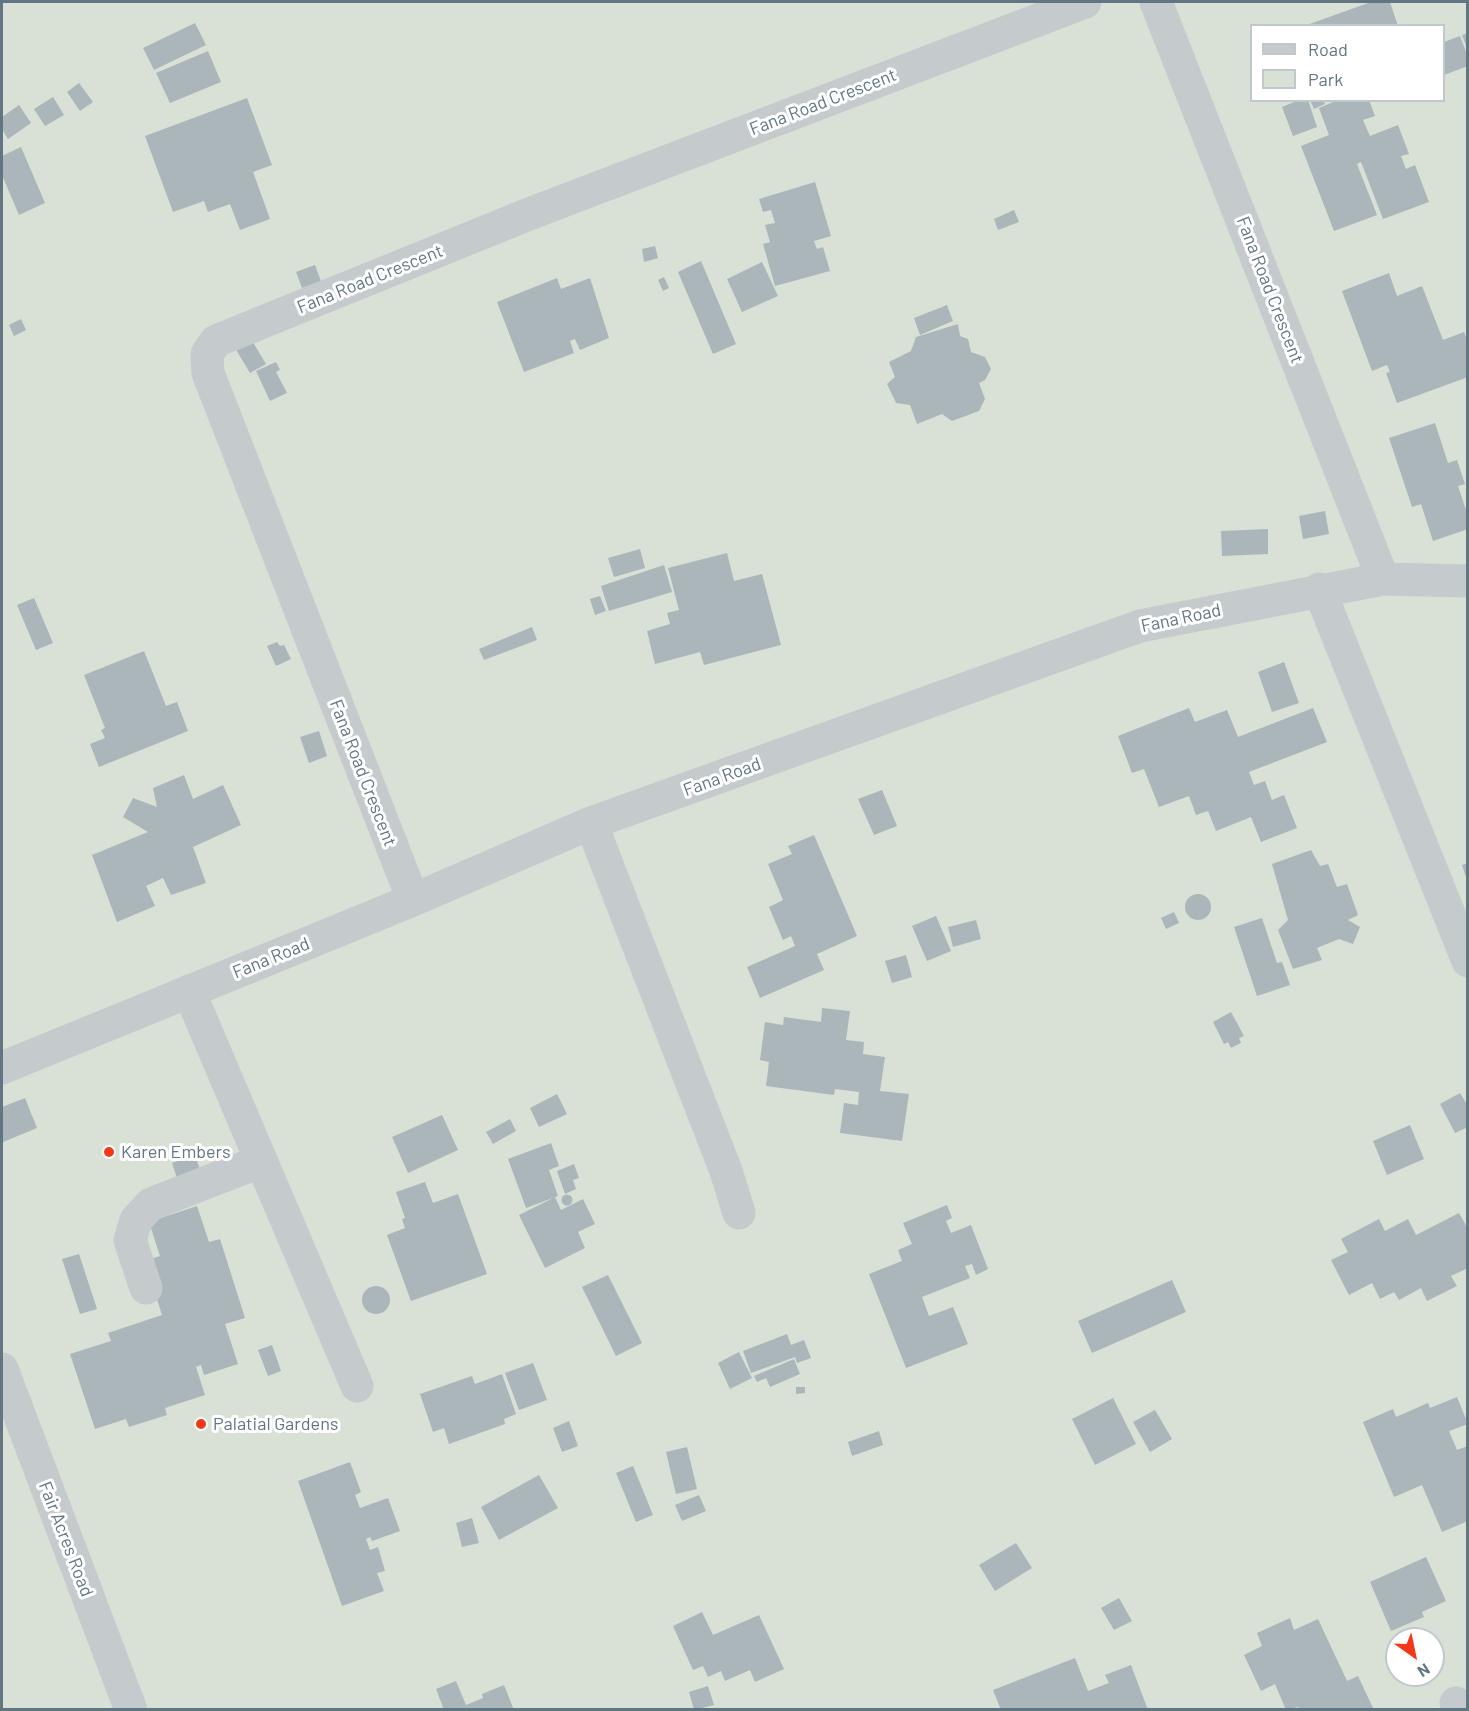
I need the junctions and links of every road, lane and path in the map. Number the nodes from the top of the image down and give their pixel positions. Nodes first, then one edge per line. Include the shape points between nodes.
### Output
1 (1085, 2) edge
2 (1156, 2) edge
3 (1383, 579) junction
4 (1467, 581) edge
5 (1319, 590) junction
6 (591, 823) junction
7 (413, 900) junction
8 (1467, 961) edge
9 (189, 991) junction
10 (2, 1068) edge
11 (259, 1162) junction
12 (739, 1213) dead end
13 (146, 1288) dead end
14 (2, 1369) edge
15 (357, 1386) dead end
16 (131, 1710) edge

1 - 7 street, Fana Road Crescent via 529,214 216,341 207,354 208,373
2 - 3 street, Fana Road Crescent
3 - 4 street, Fana Road
3 - 5 street, Fana Road
5 - 6 street, Fana Road via 1140,626
5 - 8 street
6 - 7 street, Fana Road
6 - 12 street
7 - 9 street, Fana Road
9 - 10 street, Fana Road
9 - 11 street
11 - 13 street via 151,1204 136,1221 130,1240
11 - 15 street
14 - 16 street, Fair Acres Road

